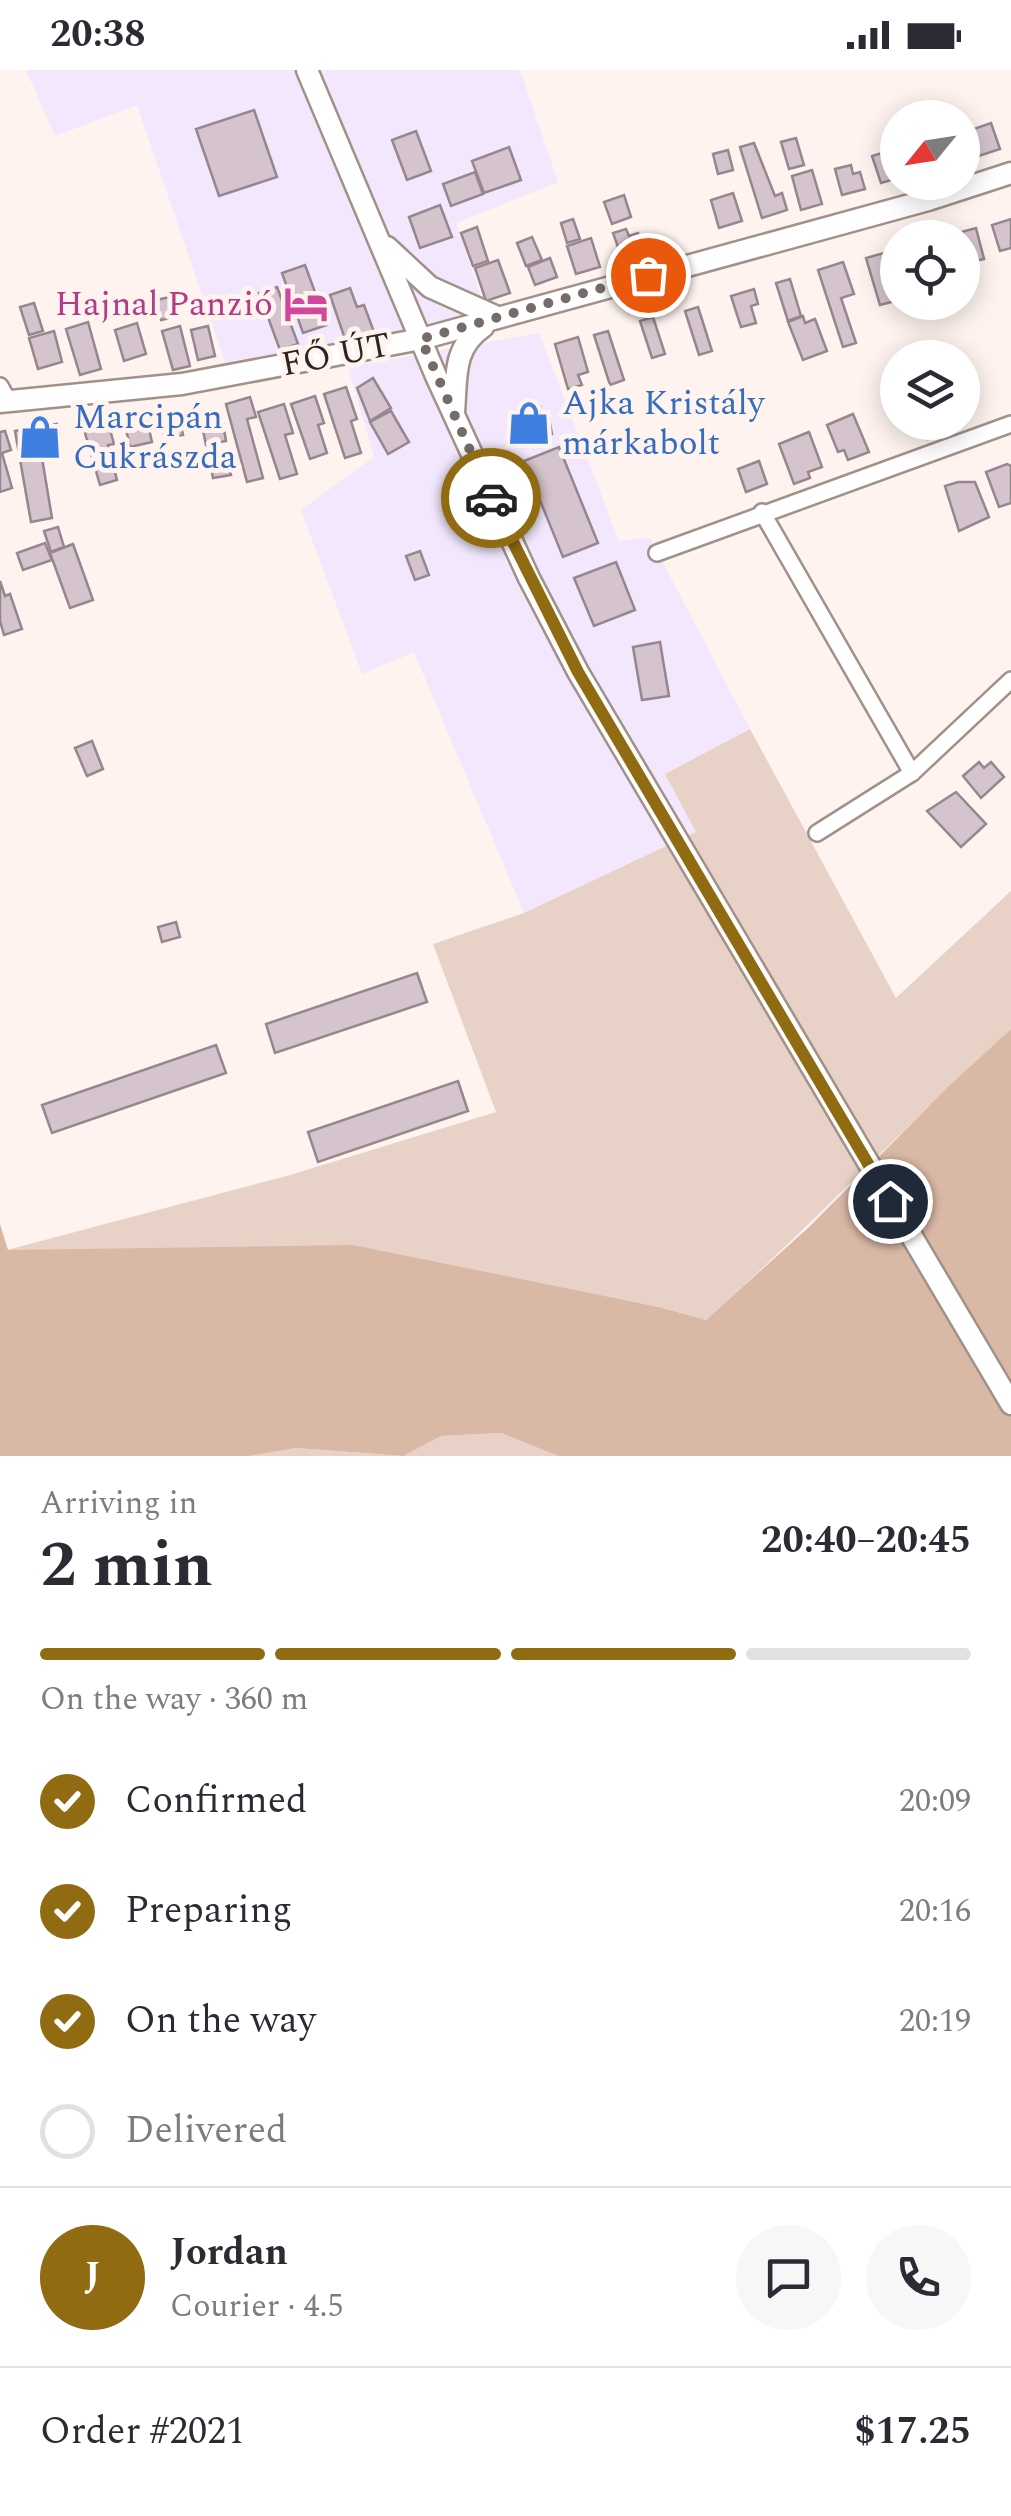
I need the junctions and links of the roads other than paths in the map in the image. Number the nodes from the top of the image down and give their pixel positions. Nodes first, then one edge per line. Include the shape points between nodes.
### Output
1 (307, 70) edge
2 (1011, 173) edge
3 (382, 244) junction
4 (497, 317) junction
5 (421, 339) junction
6 (3, 396) edge
7 (454, 415) junction
8 (1011, 424) edge
9 (762, 512) junction
10 (657, 553) dead end
11 (1011, 680) edge
12 (912, 773) junction
13 (817, 833) dead end
14 (1011, 1404) edge

1 - 3 main road
2 - 4 main road, FŐ ÚT
3 - 4 main road via 430,287
3 - 5 main road
4 - 5 main road, FŐ ÚT
4 - 7 main road via 467,338 459,355
5 - 6 main road, FŐ ÚT via 182,384
5 - 7 main road
7 - 14 main road via 578,672
8 - 9 street
9 - 10 street
9 - 12 street
11 - 12 street
12 - 13 street

